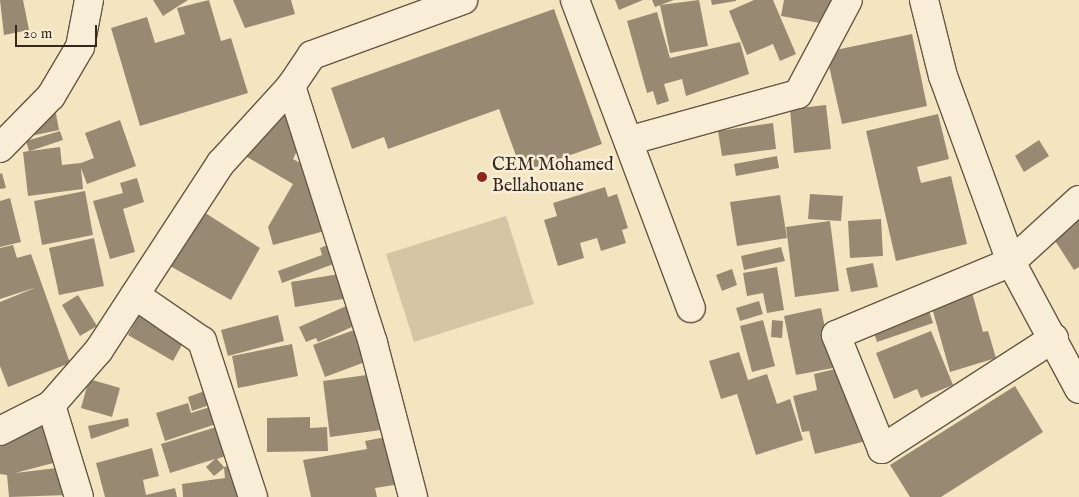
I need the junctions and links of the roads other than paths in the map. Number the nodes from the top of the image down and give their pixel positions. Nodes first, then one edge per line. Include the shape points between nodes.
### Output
1 (89, 0) edge
2 (463, 0) edge
3 (576, 0) edge
4 (848, 0) edge
5 (924, 0) edge
6 (291, 86) junction
7 (631, 140) junction
8 (0, 148) edge
9 (1079, 200) edge
10 (1011, 262) junction
11 (135, 295) junction
12 (691, 308) dead end
13 (1054, 338) junction
14 (1079, 389) edge
15 (51, 405) junction
16 (0, 431) edge
17 (79, 497) edge
18 (253, 497) edge
19 (413, 497) edge

1 - 8 street via 80,47 51,96
2 - 6 street via 312,56
3 - 7 street
4 - 7 street via 798,94
5 - 10 street via 942,76
6 - 11 street via 221,163
6 - 19 street via 373,343
7 - 12 street
9 - 10 street
10 - 13 street
10 - 13 street via 836,335 882,449
11 - 15 street via 100,350
11 - 18 street via 202,341
13 - 14 street
15 - 16 street
15 - 17 street

